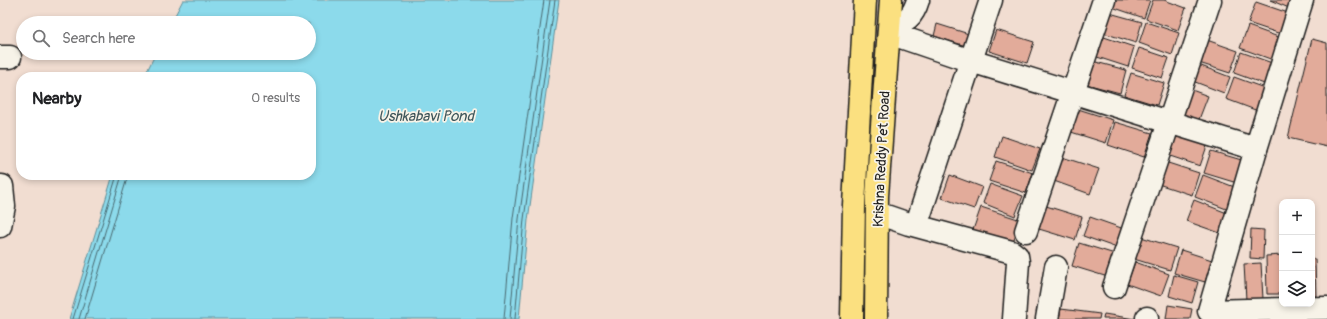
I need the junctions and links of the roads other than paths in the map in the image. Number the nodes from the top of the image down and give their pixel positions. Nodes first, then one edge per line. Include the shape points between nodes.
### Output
1 (865, 0) edge
2 (891, 0) edge
3 (918, 0) edge
4 (991, 0) edge
5 (1104, 0) edge
6 (1210, 0) edge
7 (1302, 1) edge
8 (889, 29) junction
9 (971, 62) junction
10 (1073, 93) junction
11 (1169, 122) junction
12 (1256, 149) junction
13 (0, 186) edge
14 (877, 213) junction
15 (920, 214) dead end
16 (0, 226) edge
17 (1026, 231) dead end
18 (1056, 267) dead end
19 (1114, 287) dead end
20 (1327, 308) edge
21 (852, 319) edge
22 (876, 319) edge
23 (1014, 319) edge
24 (1047, 319) edge

1 - 21 main road, Krishna Reddy Pet Road via 854,205
2 - 8 main road, Krishna Reddy Pet Road
3 - 8 street via 913,14
4 - 9 street
5 - 10 street
6 - 11 street
7 - 12 street
8 - 9 street
8 - 14 main road, Krishna Reddy Pet Road
9 - 10 street
9 - 15 street
10 - 11 street
10 - 17 street
11 - 12 street
11 - 19 street
12 - 20 street via 1209,311
13 - 16 street via 4,206
14 - 22 main road, Krishna Reddy Pet Road
14 - 23 street via 1012,252 1017,256 1018,262
18 - 24 street

